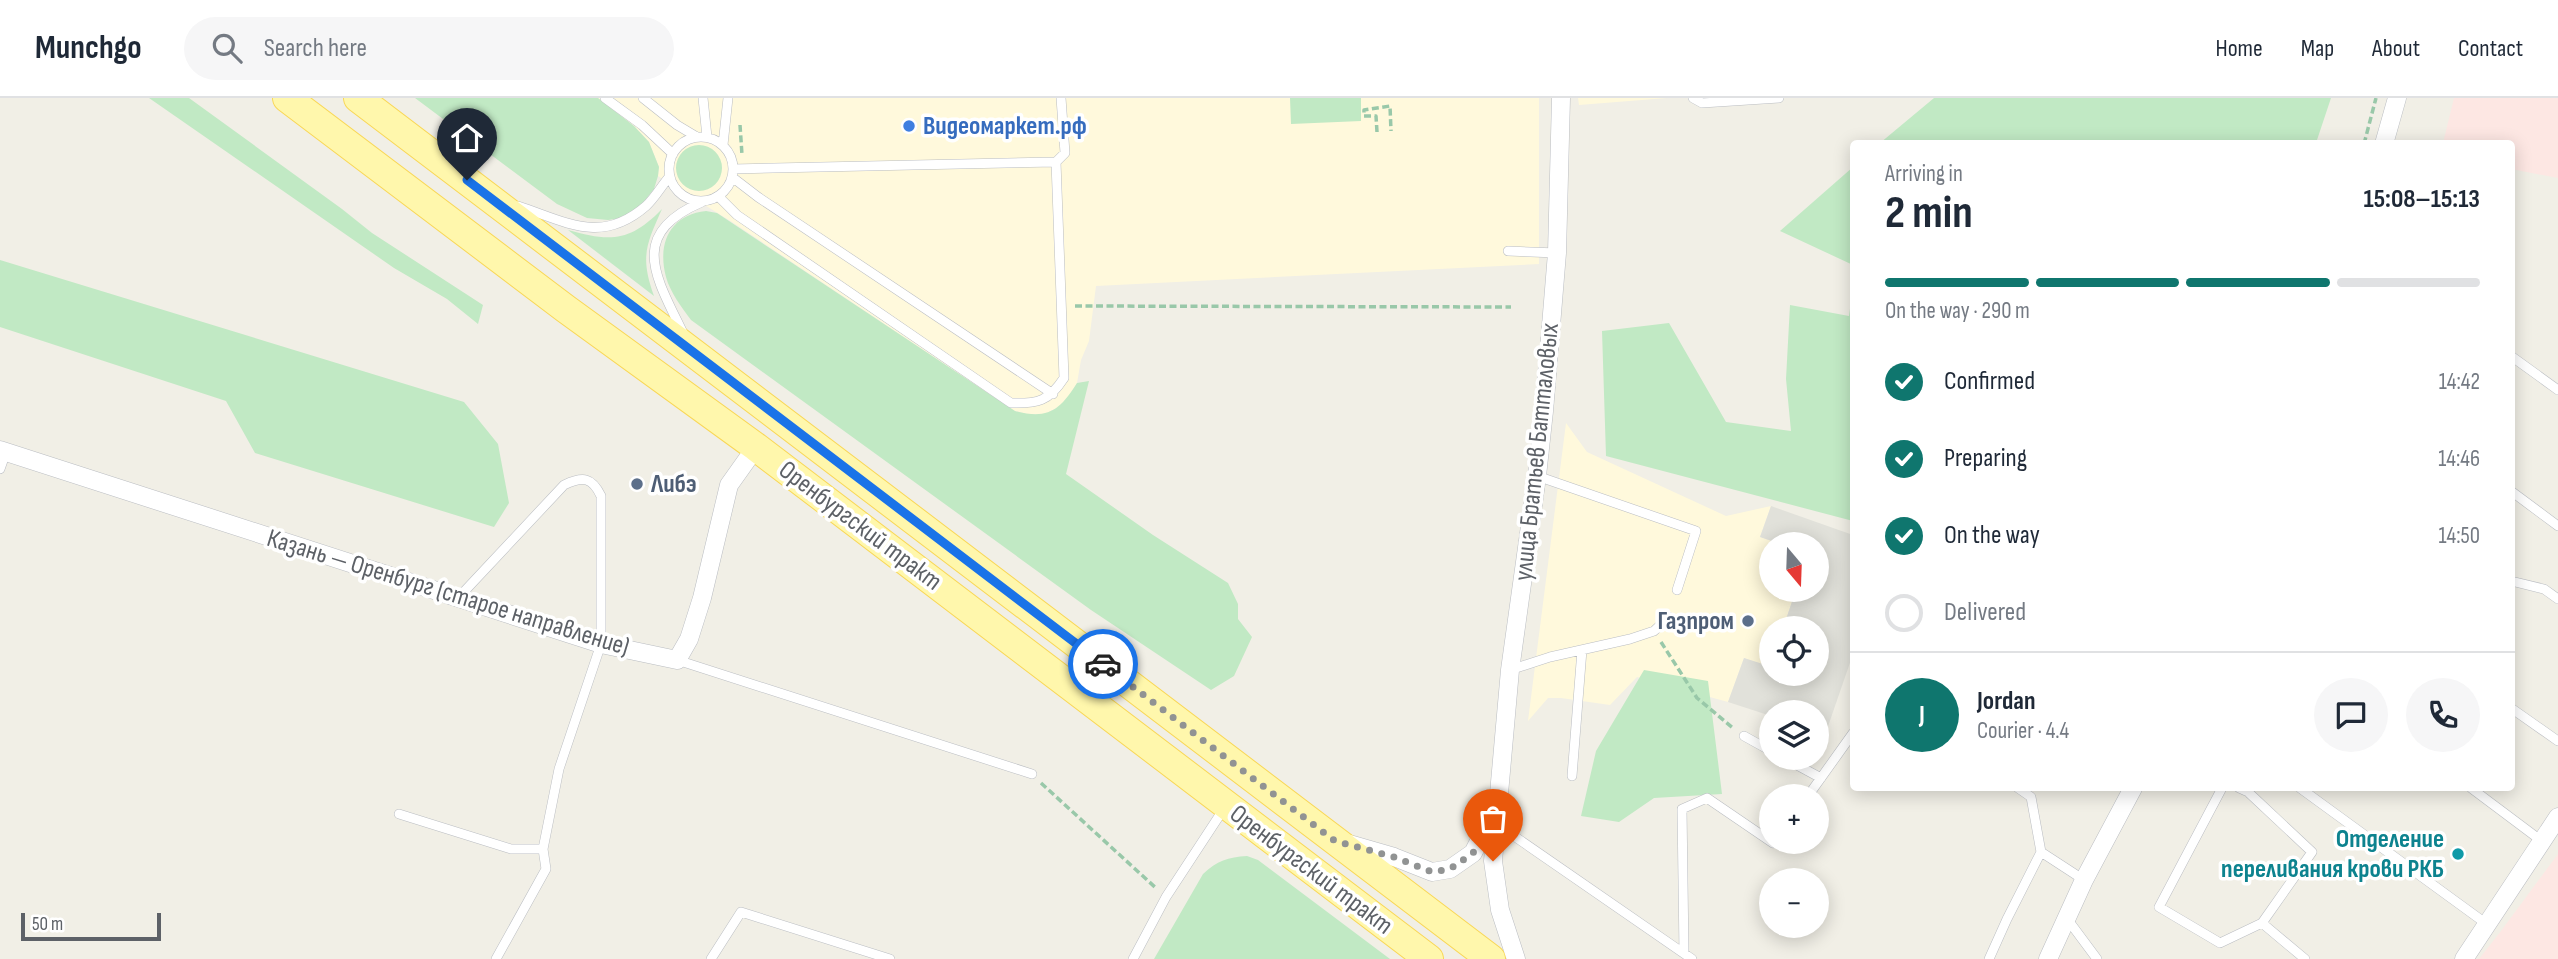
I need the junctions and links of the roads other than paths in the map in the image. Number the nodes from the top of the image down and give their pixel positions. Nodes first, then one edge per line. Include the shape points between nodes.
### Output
1 (287, 98) edge
2 (358, 98) edge
3 (605, 98) edge
4 (642, 98) edge
5 (704, 98) edge
6 (729, 98) edge
7 (1061, 98) edge
8 (1560, 98) edge
9 (1693, 98) edge
10 (1779, 98) edge
11 (2397, 98) edge
12 (702, 137) junction
13 (2385, 140) edge
14 (723, 145) junction
15 (673, 154) junction
16 (1056, 162) junction
17 (733, 173) junction
18 (670, 176) junction
19 (718, 196) junction
20 (489, 197) junction
21 (705, 200) junction
22 (1508, 251) dead end
23 (1558, 253) junction
24 (691, 350) junction
25 (2515, 359) edge
26 (2558, 390) edge
27 (1054, 394) junction
28 (756, 447) junction
29 (2, 457) edge
30 (1537, 476) junction
31 (2515, 494) edge
32 (2558, 526) edge
33 (2515, 583) edge
34 (1677, 590) dead end
35 (457, 598) junction
36 (2558, 599) edge
37 (1669, 617) dead end
38 (601, 644) junction
39 (1582, 650) junction
40 (677, 660) junction
41 (1510, 670) junction
42 (2515, 711) edge
43 (1744, 737) road end
44 (1850, 737) edge
45 (2558, 741) edge
46 (1759, 745) edge
47 (1806, 770) edge
48 (1031, 774) road end
49 (1572, 776) dead end
50 (1821, 778) junction
51 (1817, 784) edge
52 (2022, 791) edge
53 (2131, 791) edge
54 (2220, 791) edge
55 (2251, 791) edge
56 (2304, 791) edge
57 (2475, 791) edge
58 (1497, 804) junction
59 (1226, 805) junction
60 (399, 814) dead end
61 (2558, 817) edge
62 (1495, 826) junction
63 (1759, 834) edge
64 (1335, 841) junction
65 (2543, 842) junction
66 (543, 849) junction
67 (2041, 852) junction
68 (2084, 880) junction
69 (2067, 920) junction
70 (2262, 923) junction
71 (2488, 925) junction
72 (1688, 956) edge
73 (496, 959) edge
74 (711, 959) edge
75 (890, 959) edge
76 (1133, 959) edge
77 (1429, 959) edge
78 (1491, 959) edge
79 (1516, 959) edge
80 (1989, 959) edge
81 (2048, 959) edge
82 (2097, 959) edge
83 (2305, 959) edge
84 (2464, 959) edge

1 - 28 main road, Оренбургский тракт
2 - 20 main road, Оренбургский тракт
3 - 15 lane
4 - 12 lane via 677,125
5 - 12 lane
6 - 14 lane
7 - 16 lane via 1065,153
8 - 23 street, улица Братьев Батталовых
9 - 10 lane via 1702,103
11 - 13 street
12 - 14 lane
12 - 15 lane via 679,145
14 - 17 lane
15 - 18 lane
16 - 17 lane
16 - 27 lane via 1064,378
17 - 19 lane
17 - 27 lane via 758,197
18 - 20 lane via 647,205 625,222 602,229 582,227
18 - 21 lane via 680,193
19 - 21 lane
19 - 27 lane via 737,215 1011,403 1033,404
20 - 24 main road, Оренбургский тракт
21 - 24 lane via 668,221 653,253 656,277
22 - 23 lane
23 - 30 street, улица Братьев Батталовых
24 - 64 main road, Оренбургский тракт
25 - 26 lane
28 - 40 street via 729,485 702,598
28 - 59 main road, Оренбургский тракт
29 - 35 street, Казань — Оренбург (старое направление)
30 - 34 lane via 1696,530
30 - 41 street, улица Братьев Батталовых
31 - 32 lane
33 - 36 lane via 2544,589
35 - 38 street, Казань — Оренбург (старое направление)
35 - 38 lane via 564,485 588,480 601,496
37 - 39 lane via 1654,631
38 - 40 street, Казань — Оренбург (старое направление)
38 - 66 lane via 558,769
39 - 41 lane
39 - 49 lane
40 - 48 lane
41 - 58 street, улица Братьев Батталовых
42 - 45 lane
43 - 46 lane
44 - 50 lane
47 - 50 lane
50 - 51 lane
52 - 67 lane via 2031,797
53 - 68 street
54 - 70 lane via 2159,907 2220,943
55 - 70 lane via 2312,852
56 - 71 lane
57 - 65 lane
58 - 62 street, улица Братьев Батталовых
58 - 64 street, улица Братьев Батталовых via 1473,853 1450,869 1432,872
59 - 76 lane via 1166,897
59 - 77 main road, Оренбургский тракт
60 - 66 lane via 511,849
61 - 65 street
62 - 72 lane
62 - 79 street, улица Братьев Батталовых via 1493,861 1500,910
63 - 72 lane via 1707,798 1682,809
64 - 78 main road, Оренбургский тракт
65 - 71 street
66 - 73 lane via 546,869
67 - 68 lane
67 - 80 lane
68 - 69 street
69 - 81 street
69 - 82 lane
70 - 83 lane
71 - 84 street
74 - 75 lane via 741,912

